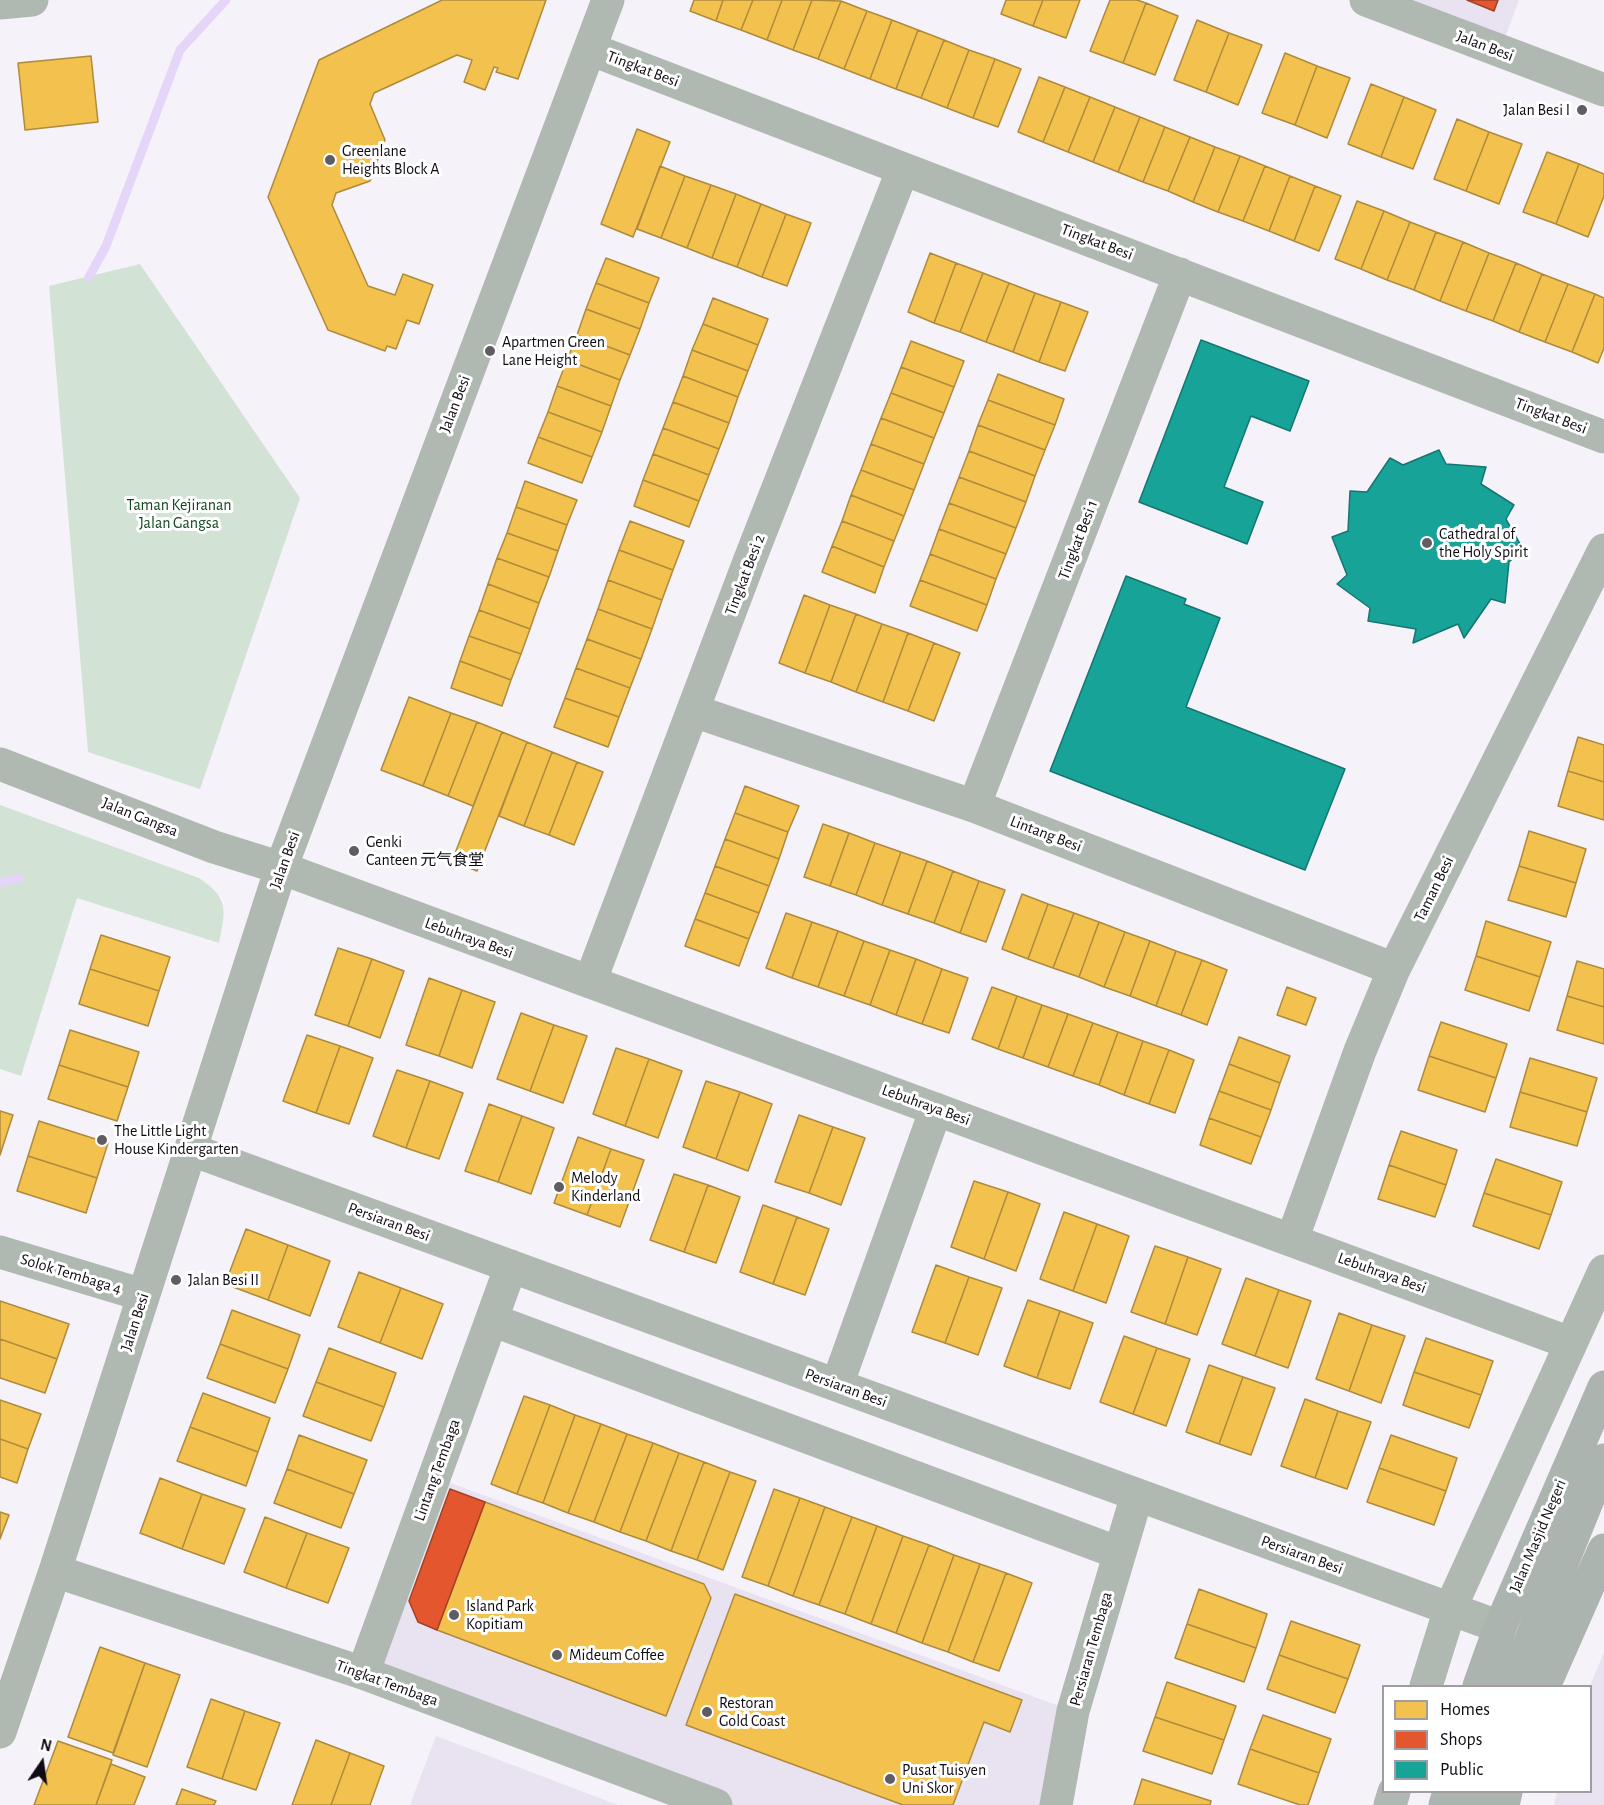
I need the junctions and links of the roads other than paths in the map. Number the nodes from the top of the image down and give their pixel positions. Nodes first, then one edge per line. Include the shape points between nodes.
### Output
1 (32, 0) edge
2 (608, 0) edge
3 (1366, 0) edge
4 (0, 3) edge
5 (590, 49) junction
6 (1604, 90) edge
7 (903, 169) junction
8 (1180, 274) junction
9 (1604, 437) edge
10 (1604, 550) edge
11 (694, 711) junction
12 (0, 764) edge
13 (974, 806) junction
14 (281, 868) junction
15 (1394, 969) junction
16 (590, 982) junction
17 (936, 1109) junction
18 (192, 1150) junction
19 (1292, 1240) junction
20 (0, 1252) edge
21 (511, 1266) junction
22 (1604, 1271) edge
23 (143, 1295) junction
24 (492, 1320) junction
25 (1570, 1343) junction
26 (837, 1385) junction
27 (1604, 1387) edge
28 (1604, 1460) edge
29 (1137, 1495) junction
30 (1604, 1550) edge
31 (1119, 1553) junction
32 (55, 1571) junction
33 (1450, 1609) junction
34 (1500, 1627) junction
35 (363, 1673) junction
36 (1426, 1685) edge
37 (1479, 1685) edge
38 (1512, 1685) edge
39 (1544, 1685) edge
40 (0, 1732) edge
41 (1497, 1793) edge
42 (1471, 1799) edge
43 (716, 1805) edge
44 (1056, 1805) edge

1 - 4 street
2 - 5 street, Jalan Besi
3 - 6 street, Jalan Besi
5 - 7 street, Tingkat Besi
5 - 14 street, Jalan Besi
7 - 8 street, Tingkat Besi
7 - 11 street, Tingkat Besi 2
8 - 9 street, Tingkat Besi
8 - 13 street, Tingkat Besi 1
10 - 15 street, Taman Besi
11 - 13 street, Lintang Besi
11 - 16 street, Tingkat Besi 2
12 - 14 street, Jalan Gangsa via 214,847
13 - 15 street, Lintang Besi
14 - 16 street, Lebuhraya Besi
14 - 18 street, Jalan Besi
15 - 19 street, Taman Besi
16 - 17 street, Lebuhraya Besi
17 - 19 street, Lebuhraya Besi
17 - 26 street
18 - 21 street, Persiaran Besi
18 - 23 street, Jalan Besi
19 - 25 street, Lebuhraya Besi
20 - 23 street, Solok Tembaga 4
21 - 24 street, Lintang Tembaga
21 - 26 street, Persiaran Besi
22 - 25 street
23 - 32 street, Jalan Besi
24 - 31 street
24 - 35 street, Lintang Tembaga
25 - 33 street
26 - 29 street, Persiaran Besi
27 - 34 highway, Jalan Masjid Negeri
28 - 38 highway
29 - 31 street, Persiaran Tembaga
29 - 33 street, Persiaran Besi
30 - 39 highway
31 - 44 street, Persiaran Tembaga via 1073,1711
32 - 35 street, Tingkat Tembaga
32 - 40 street, Jalan Besi
33 - 34 street, Persiaran Besi
33 - 36 street
34 - 37 highway, Jalan Masjid Negeri
35 - 43 street, Tingkat Tembaga
41 - 42 highway

